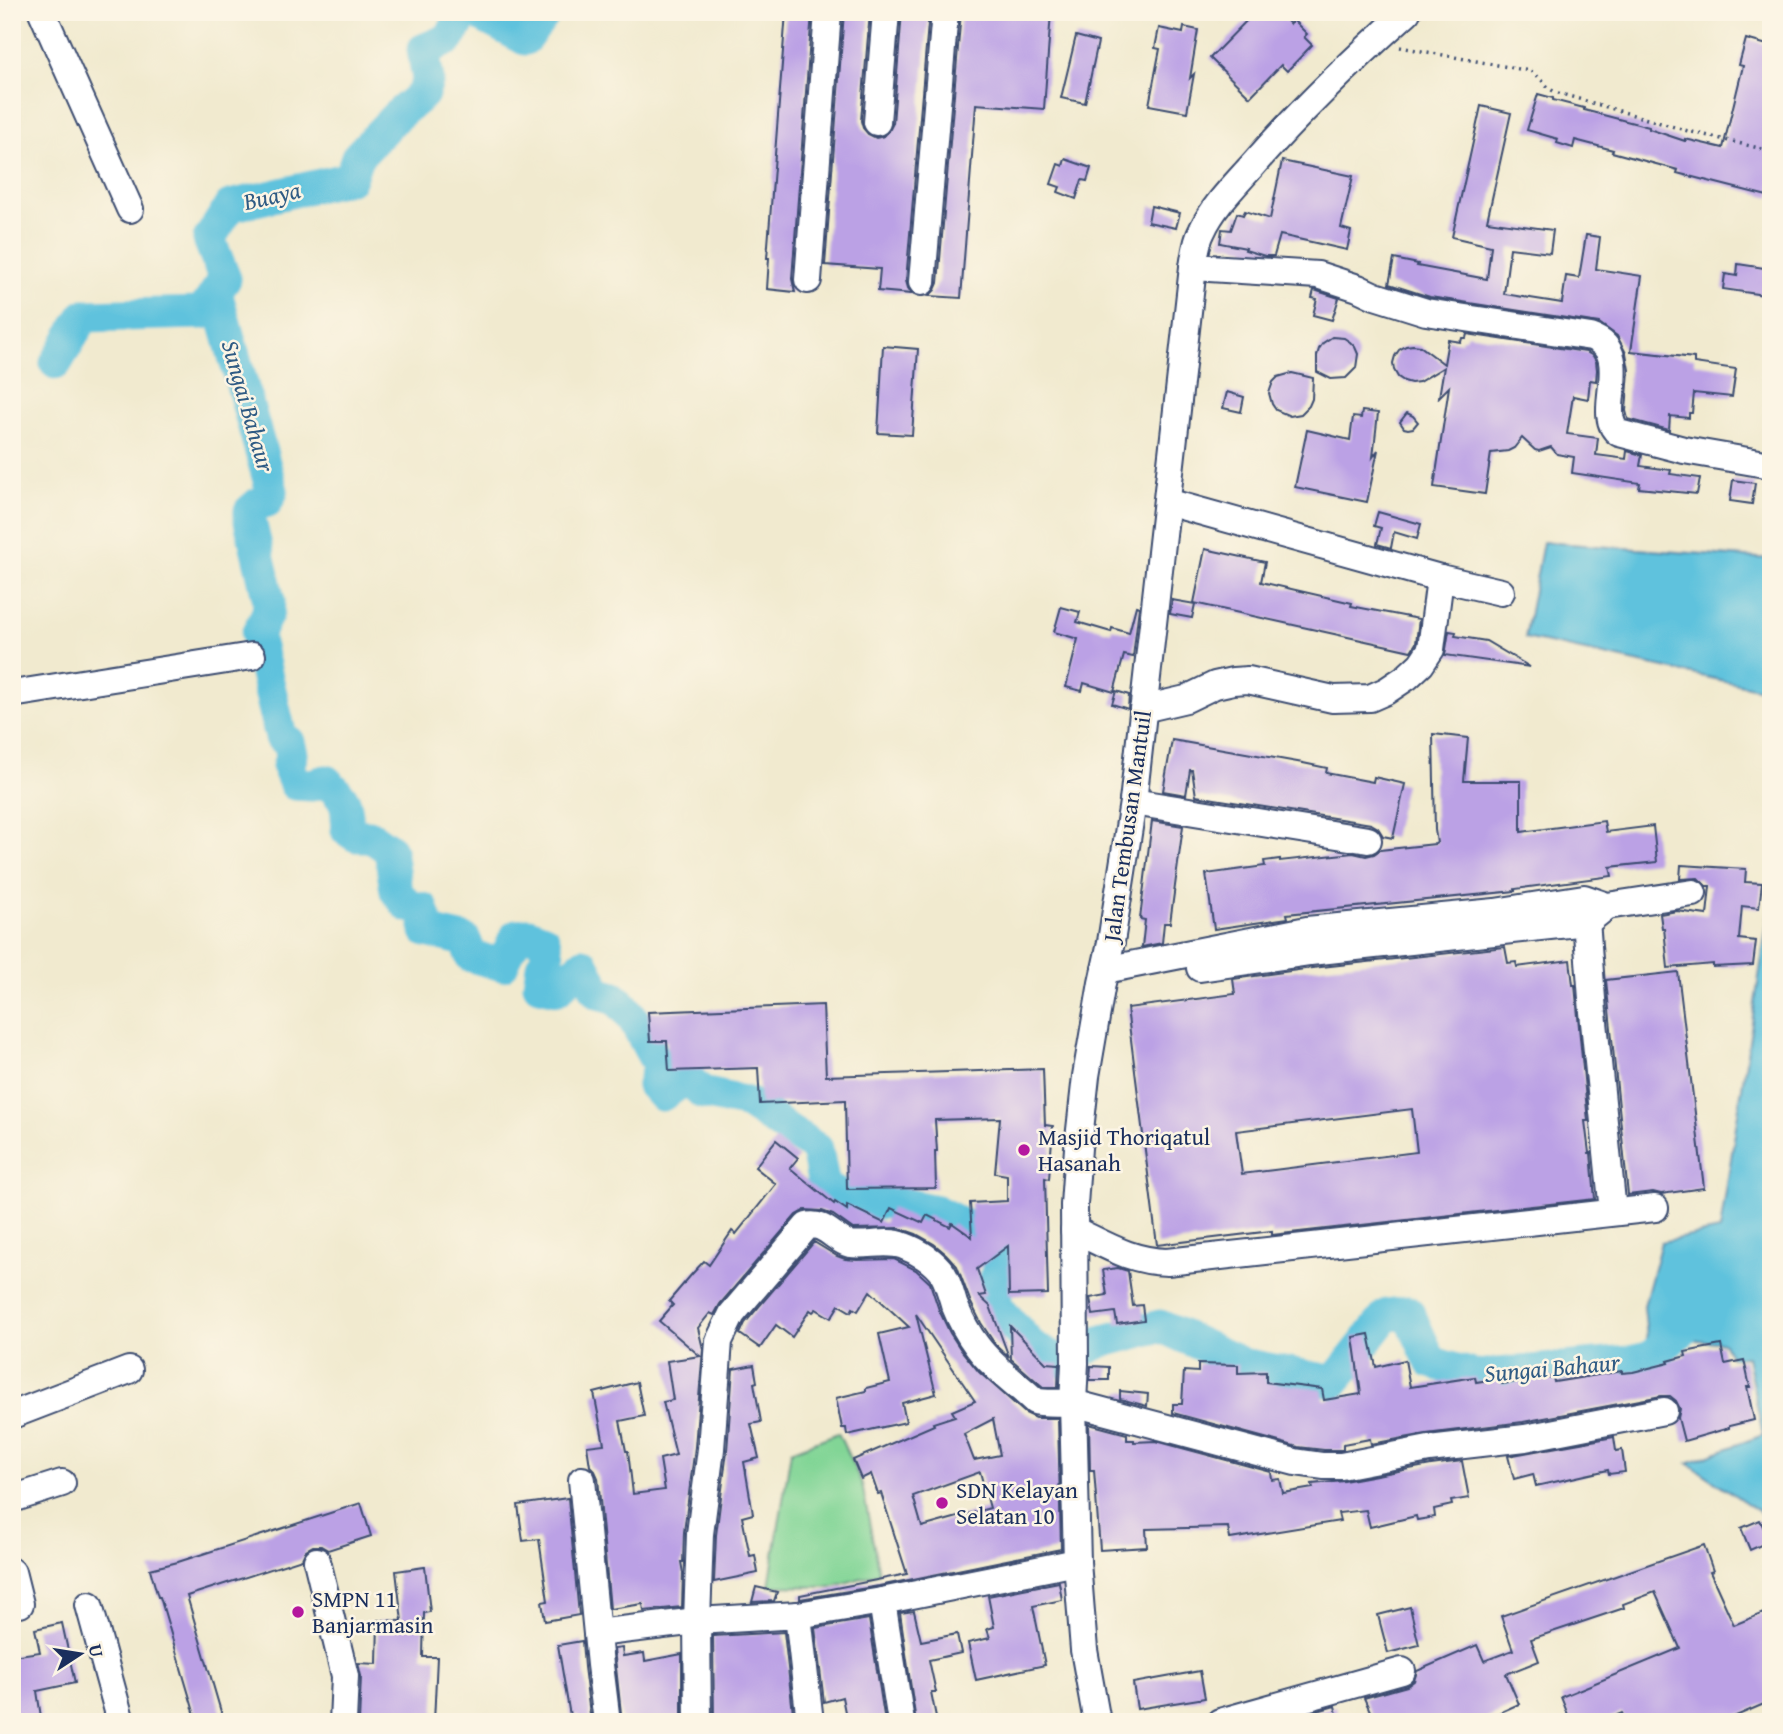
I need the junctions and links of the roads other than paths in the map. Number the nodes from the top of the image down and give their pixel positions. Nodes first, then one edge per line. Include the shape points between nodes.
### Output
1 (42, 12) edge
2 (828, 12) edge
3 (886, 12) edge
4 (945, 12) edge
5 (1407, 12) edge
6 (877, 122) dead end
7 (130, 209) dead end
8 (1193, 267) junction
9 (808, 280) dead end
10 (922, 282) dead end
11 (1771, 465) edge
12 (1167, 502) junction
13 (1440, 578) junction
14 (1500, 592) dead end
15 (252, 656) dead end
16 (12, 694) edge
17 (1143, 709) junction
18 (1133, 803) junction
19 (1368, 840) dead end
20 (1693, 894) dead end
21 (1592, 909) junction
22 (1103, 976) junction
23 (1655, 1208) dead end
24 (1614, 1212) junction
25 (1074, 1230) junction
26 (129, 1370) dead end
27 (1073, 1403) junction
28 (1664, 1411) dead end
29 (12, 1415) edge
30 (582, 1480) dead end
31 (62, 1483) dead end
32 (12, 1499) edge
33 (317, 1561) dead end
34 (1077, 1562) junction
35 (12, 1572) edge
36 (881, 1601) junction
37 (20, 1604) dead end
38 (89, 1605) dead end
39 (798, 1615) junction
40 (697, 1621) junction
41 (597, 1633) junction
42 (1402, 1671) dead end
43 (121, 1722) edge
44 (344, 1722) edge
45 (607, 1722) edge
46 (698, 1722) edge
47 (810, 1722) edge
48 (901, 1722) edge
49 (1097, 1722) edge
50 (1220, 1722) edge

1 - 7 street
2 - 9 street
3 - 6 street
4 - 10 street
5 - 8 street, Jalan Tembusan Mantuil via 1270,144 1219,203 1202,230
8 - 11 street via 1318,275 1426,312 1600,340 1613,363 1610,421 1619,433
8 - 12 street, Jalan Tembusan Mantuil
12 - 13 street
12 - 17 street, Jalan Tembusan Mantuil
13 - 14 street
13 - 17 street via 1431,649 1421,664 1386,691 1370,698 1333,699 1248,680 1233,681
15 - 16 street
17 - 18 street, Jalan Tembusan Mantuil
18 - 19 street
18 - 22 street, Jalan Tembusan Mantuil
20 - 21 street
21 - 22 street via 1309,941
21 - 24 street via 1593,1012
22 - 25 street, Jalan Tembusan Mantuil via 1086,1076
23 - 24 street
24 - 25 street via 1167,1262 1124,1254
25 - 27 street, Jalan Tembusan Mantuil
26 - 29 street
27 - 28 street via 1323,1466 1525,1438
27 - 34 street, Jalan Tembusan Mantuil
27 - 40 street via 1040,1403 994,1366 965,1328 943,1275 915,1251 890,1243 849,1244 814,1224 807,1226 732,1314 719,1342 700,1534
30 - 41 street
31 - 32 street
33 - 44 street via 345,1676
34 - 36 street
34 - 49 street, Jalan Tembusan Mantuil via 1084,1650
35 - 37 street
36 - 39 street
36 - 48 street
38 - 43 street
39 - 40 street
39 - 47 street
40 - 41 street
40 - 46 street
41 - 45 street
42 - 50 street

